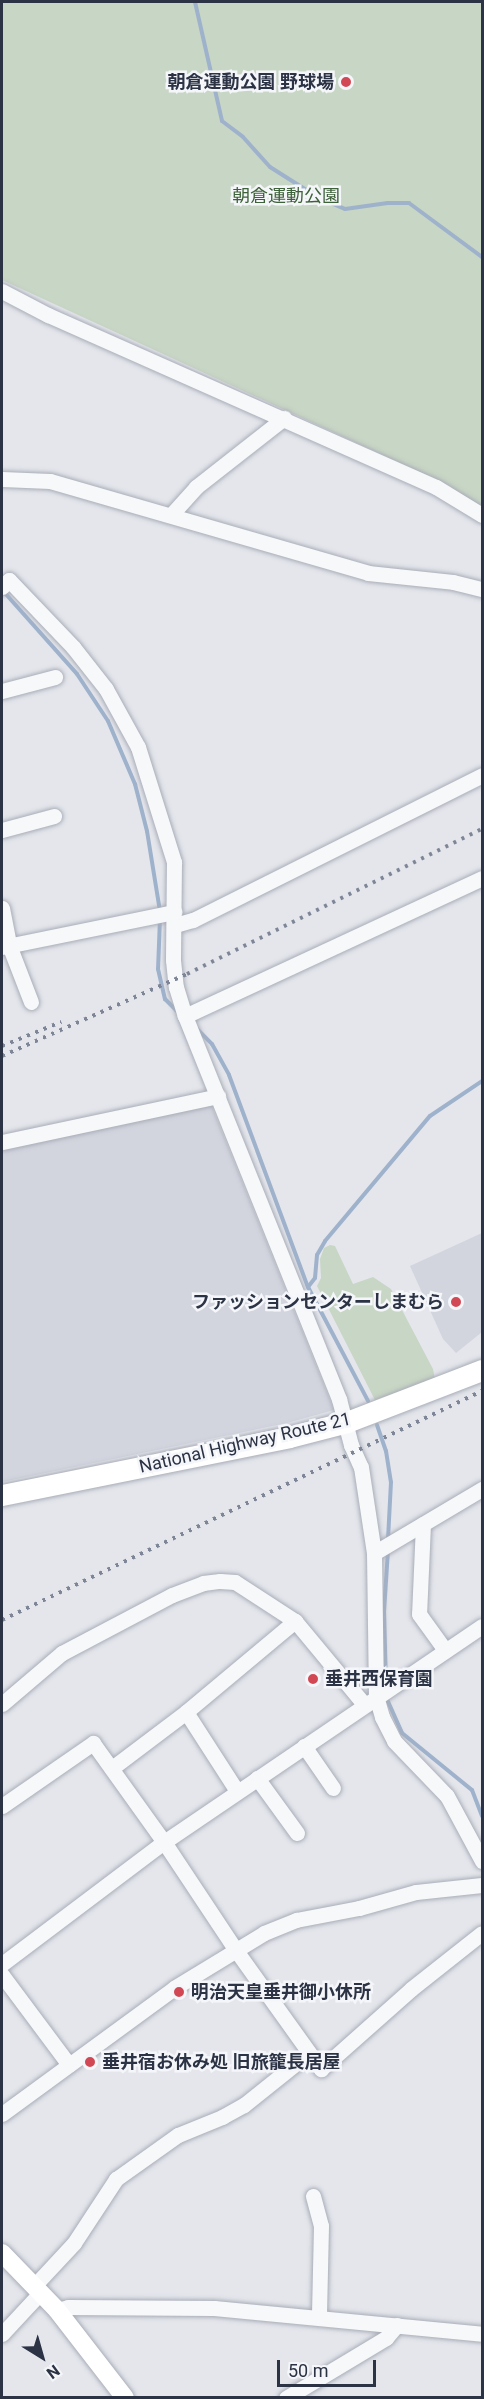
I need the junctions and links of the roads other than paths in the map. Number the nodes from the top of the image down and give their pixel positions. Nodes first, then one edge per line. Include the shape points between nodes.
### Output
1 (2, 291) edge
2 (284, 418) junction
3 (2, 479) edge
4 (171, 515) junction
5 (483, 515) edge
6 (4, 581) edge
7 (483, 589) edge
8 (55, 677) dead end
9 (2, 691) edge
10 (483, 775) edge
11 (54, 816) dead end
12 (2, 830) edge
13 (483, 878) edge
14 (2, 908) edge
15 (175, 918) junction
16 (5, 946) edge
17 (31, 1002) dead end
18 (185, 1016) junction
19 (218, 1096) junction
20 (2, 1142) edge
21 (483, 1370) edge
22 (347, 1422) junction
23 (483, 1489) edge
24 (2, 1495) edge
25 (423, 1524) junction
26 (374, 1553) junction
27 (295, 1621) junction
28 (483, 1626) edge
29 (445, 1650) junction
30 (380, 1694) junction
31 (2, 1704) edge
32 (186, 1712) junction
33 (304, 1746) junction
34 (112, 1768) junction
35 (257, 1778) junction
36 (333, 1788) dead end
37 (237, 1791) junction
38 (2, 1806) edge
39 (297, 1833) dead end
40 (164, 1842) junction
41 (483, 1862) edge
42 (483, 1885) edge
43 (483, 1933) edge
44 (234, 1949) junction
45 (2, 1964) edge
46 (2, 1975) edge
47 (309, 2053) junction
48 (69, 2065) junction
49 (2, 2114) edge
50 (314, 2196) dead end
51 (2, 2253) edge
52 (37, 2289) junction
53 (57, 2310) junction
54 (319, 2317) junction
55 (398, 2325) junction
56 (2, 2334) edge
57 (483, 2334) edge
58 (125, 2397) edge
59 (286, 2397) edge

1 - 2 street
2 - 4 street via 196,487
2 - 5 street via 436,487
3 - 4 street via 50,481
4 - 7 street via 368,573
6 - 15 street via 73,647 122,714 138,747 174,862
8 - 9 street
10 - 15 street via 193,920
11 - 12 street
13 - 18 street
14 - 16 street
15 - 16 street
15 - 18 street via 173,960
16 - 17 street
18 - 19 street
19 - 20 street
19 - 22 street
21 - 22 highway, National Highway Route 21
22 - 24 highway, National Highway Route 21
22 - 26 street via 351,1445 361,1467
23 - 25 street
25 - 26 street
25 - 29 street via 418,1614
26 - 30 street
27 - 30 street
27 - 31 street via 235,1582 203,1583 172,1595 62,1653
27 - 32 street
28 - 29 street
29 - 30 street
30 - 33 street
30 - 41 street via 382,1717 394,1741 447,1796
32 - 34 street
32 - 37 street
33 - 35 street
33 - 36 street
34 - 38 street via 93,1743
34 - 40 street
35 - 37 street
35 - 39 street
37 - 40 street
40 - 44 street
40 - 45 street
42 - 44 street via 416,1892 296,1920
43 - 47 street via 411,1989 321,2069
44 - 47 street
44 - 48 street
46 - 48 street
47 - 52 street via 244,2105 178,2135 116,2179
48 - 49 street
50 - 54 street via 321,2226
51 - 52 main road
52 - 53 main road
52 - 56 street
53 - 54 street via 214,2308
53 - 58 main road
54 - 55 street
55 - 57 street
55 - 59 street via 386,2338

